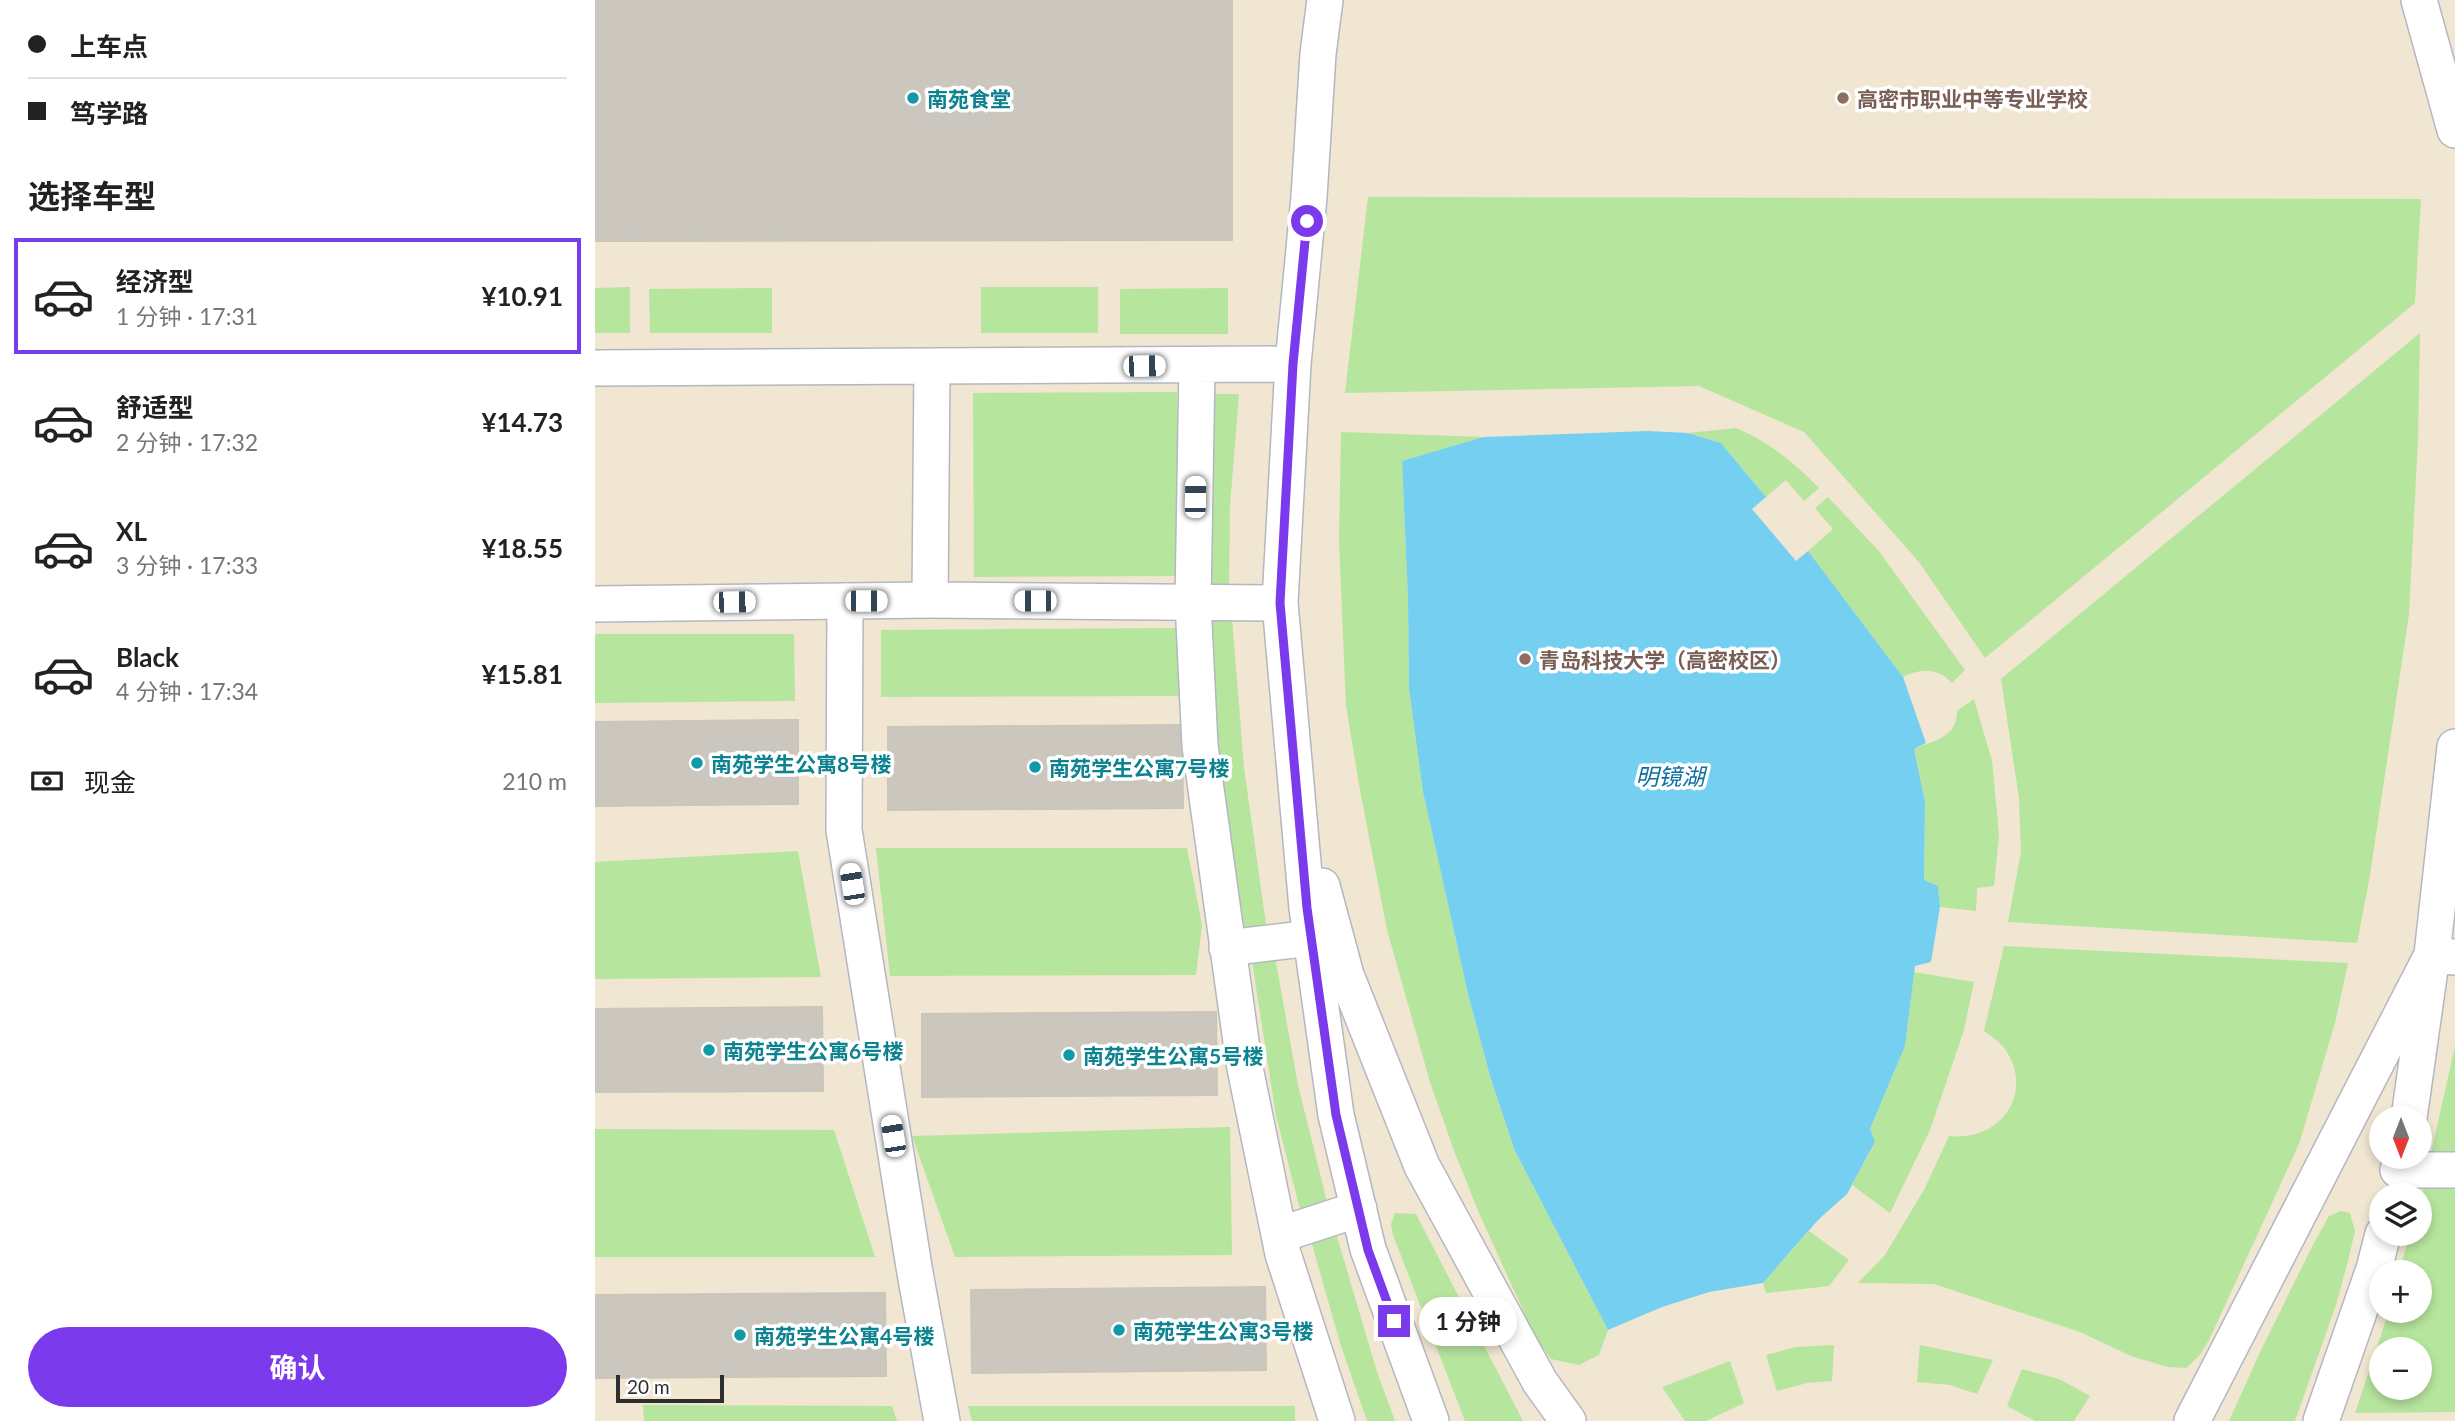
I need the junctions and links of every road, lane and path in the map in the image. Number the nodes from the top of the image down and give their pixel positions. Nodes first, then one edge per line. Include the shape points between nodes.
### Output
1 (1325, 0) edge
2 (2419, 0) edge
3 (2455, 131) edge
4 (1293, 364) junction
5 (1197, 365) junction
6 (595, 368) edge
7 (932, 368) junction
8 (930, 600) junction
9 (845, 601) junction
10 (1193, 602) junction
11 (1280, 603) junction
12 (595, 604) edge
13 (2455, 747) edge
14 (1297, 792) junction
15 (1311, 938) junction
16 (1227, 948) junction
17 (2443, 956) edge
18 (2412, 1106) edge
19 (2455, 1170) edge
20 (2397, 1174) edge
21 (1359, 1209) junction
22 (1279, 1235) junction
23 (2380, 1246) edge
24 (942, 1421) edge
25 (1337, 1421) edge
26 (1431, 1421) edge
27 (1568, 1421) edge
28 (2192, 1421) edge
29 (2322, 1421) edge

1 - 4 lane
2 - 3 lane
4 - 5 lane
4 - 11 lane
5 - 7 lane
5 - 10 lane
6 - 7 lane
7 - 8 lane
8 - 9 lane
8 - 10 lane
9 - 12 lane
9 - 24 lane via 843,830
10 - 11 lane
10 - 16 lane via 1200,746
11 - 14 lane
13 - 17 lane
14 - 15 lane
14 - 27 lane via 1346,975 1422,1167 1540,1382
15 - 16 lane
15 - 21 lane via 1336,1115
16 - 22 lane via 1244,1063
17 - 18 lane
17 - 28 lane
19 - 20 lane
21 - 22 lane
21 - 26 lane via 1368,1250
22 - 25 lane
23 - 29 lane

